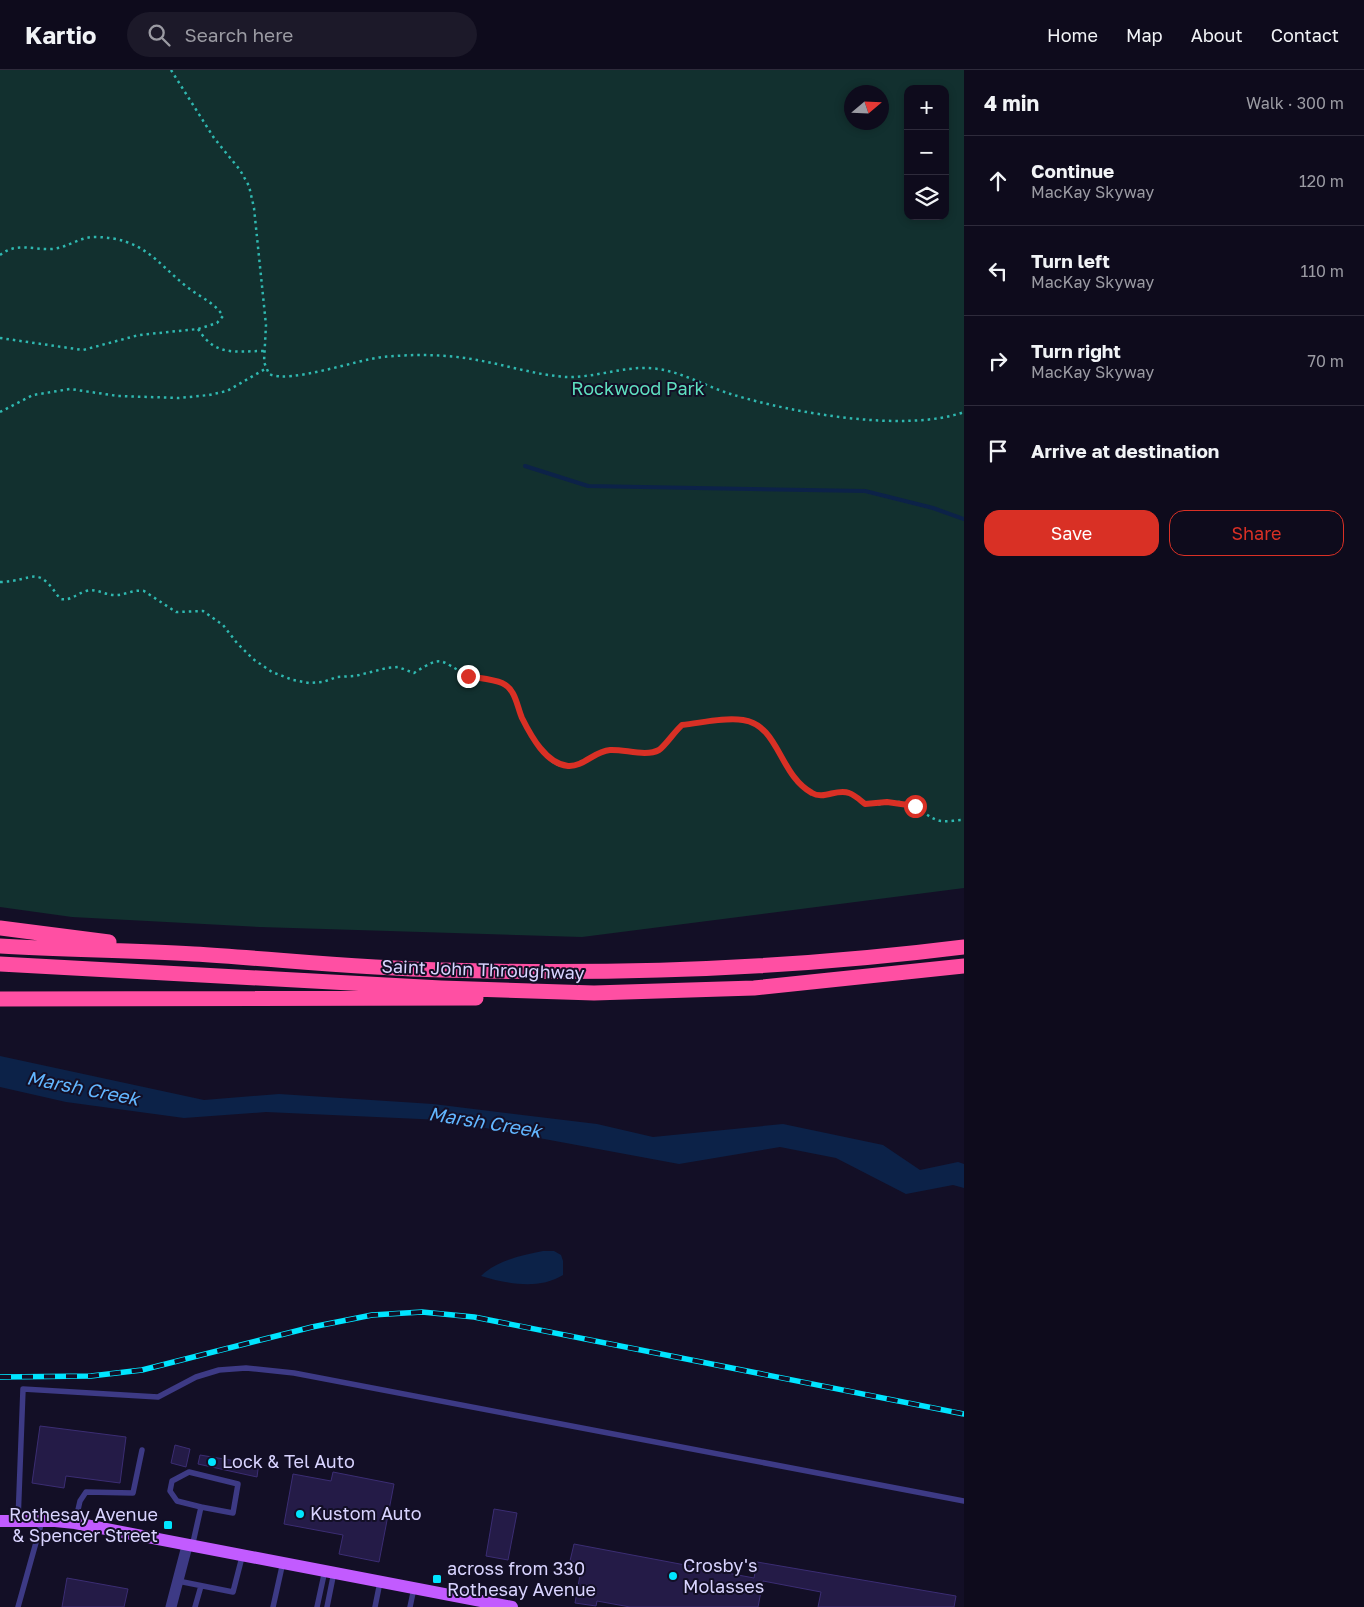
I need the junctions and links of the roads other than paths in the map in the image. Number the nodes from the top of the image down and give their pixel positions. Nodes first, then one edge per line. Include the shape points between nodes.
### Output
1 (0, 928) edge
2 (0, 946) edge
3 (964, 947) edge
4 (192, 954) junction
5 (0, 964) edge
6 (964, 966) edge
7 (594, 993) junction
8 (0, 999) edge
9 (142, 1450) dead end
10 (964, 1501) edge
11 (201, 1507) junction
12 (18, 1520) junction
13 (0, 1521) edge
14 (42, 1521) junction
15 (76, 1524) junction
16 (190, 1546) junction
17 (242, 1557) junction
18 (283, 1562) junction
19 (329, 1571) junction
20 (178, 1581) junction
21 (380, 1581) junction
22 (201, 1586) junction
23 (414, 1588) junction
24 (471, 1603) edge
25 (496, 1605) edge
26 (18, 1607) edge
27 (171, 1607) edge
28 (195, 1607) edge
29 (273, 1607) edge
30 (317, 1607) edge
31 (327, 1607) edge
32 (375, 1607) edge
33 (410, 1607) edge
34 (512, 1607) edge

1 - 4 highway
2 - 4 highway, Saint John Throughway
3 - 4 highway, Saint John Throughway via 750,967 592,972 439,970
5 - 7 highway, Saint John Throughway
6 - 7 highway, Saint John Throughway via 754,988
7 - 8 highway via 441,1000
9 - 15 lane via 134,1493 86,1492 80,1501
10 - 12 lane via 294,1373 246,1368 208,1373 158,1397 23,1389
11 - 11 lane via 233,1513 238,1484 189,1472 172,1481 170,1491 177,1501
11 - 16 lane
12 - 13 main road
12 - 14 main road
14 - 15 main road
14 - 26 lane
15 - 16 main road
16 - 17 main road
16 - 20 street
17 - 18 main road
17 - 22 lane via 233,1592
18 - 19 main road
18 - 29 lane
19 - 21 main road
19 - 30 lane
19 - 31 lane
20 - 22 lane
20 - 27 street
21 - 23 main road
21 - 32 lane
22 - 28 lane
23 - 24 main road
23 - 33 lane
24 - 25 main road
25 - 34 main road

